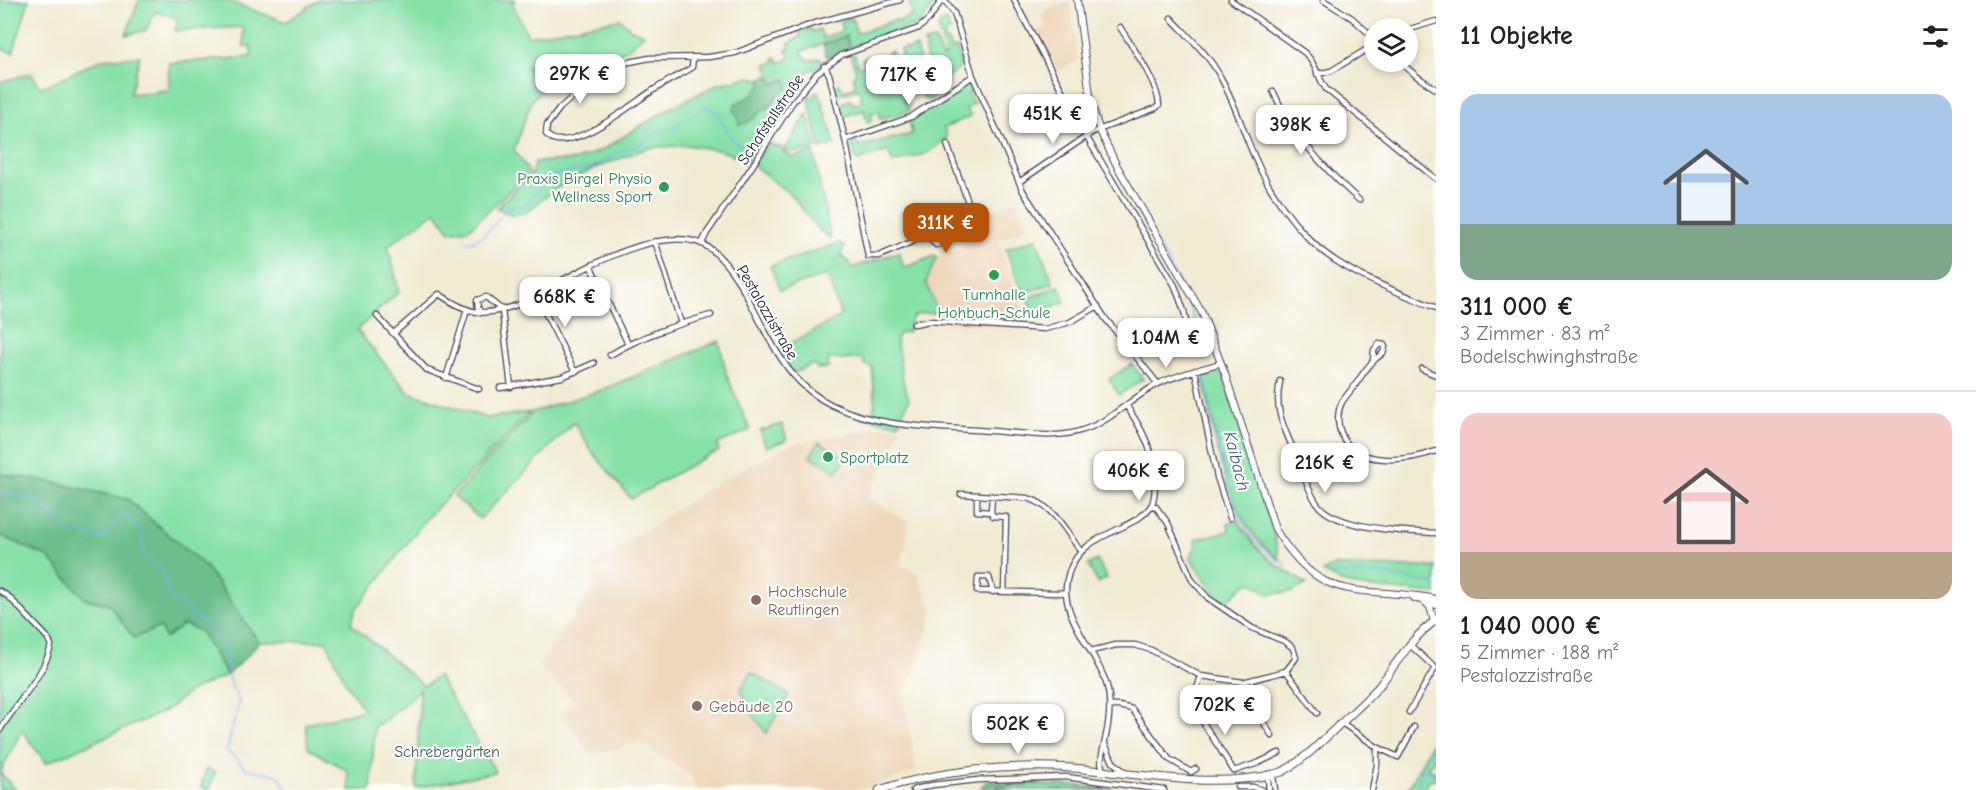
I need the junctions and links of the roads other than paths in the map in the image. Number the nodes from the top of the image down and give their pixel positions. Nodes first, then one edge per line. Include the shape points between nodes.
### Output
1 (900, 0) edge
2 (943, 0) edge
3 (1014, 0) edge
4 (1077, 0) edge
5 (1231, 0) edge
6 (1323, 0) edge
7 (1171, 18) dead end
8 (1436, 21) edge
9 (1120, 27) dead end
10 (1418, 27) edge
11 (1364, 29) edge
12 (1364, 51) edge
13 (693, 58) junction
14 (825, 66) junction
15 (1412, 72) edge
16 (1317, 74) junction
17 (973, 76) junction
18 (1436, 89) edge
19 (1273, 91) dead end
20 (1099, 129) junction
21 (1086, 136) junction
22 (845, 140) junction
23 (947, 144) dead end
24 (1436, 179) edge
25 (1019, 182) junction
26 (1136, 196) junction
27 (1359, 200) dead end
28 (1126, 202) junction
29 (972, 213) dead end
30 (927, 236) dead end
31 (655, 241) junction
32 (702, 243) junction
33 (591, 267) junction
34 (536, 295) junction
35 (1098, 306) junction
36 (1436, 308) edge
37 (467, 310) junction
38 (502, 310) junction
39 (482, 313) junction
40 (711, 315) dead end
41 (377, 316) dead end
42 (681, 323) junction
43 (914, 324) dead end
44 (394, 333) junction
45 (628, 344) junction
46 (1191, 347) dead end
47 (610, 356) dead end
48 (1372, 360) dead end
49 (594, 363) dead end
50 (1221, 363) junction
51 (1422, 369) dead end
52 (1195, 371) junction
53 (575, 372) junction
54 (1436, 375) edge
55 (446, 378) junction
56 (1280, 381) dead end
57 (1158, 384) junction
58 (511, 387) junction
59 (500, 388) dead end
60 (479, 389) dead end
61 (1126, 405) junction
62 (1436, 451) edge
63 (961, 494) dead end
64 (977, 495) junction
65 (992, 496) junction
66 (1152, 505) junction
67 (991, 512) junction
68 (1230, 518) dead end
69 (1436, 533) edge
70 (1081, 552) junction
71 (0, 591) edge
72 (993, 592) junction
73 (1004, 592) junction
74 (1066, 592) junction
75 (1405, 595) junction
76 (1436, 599) edge
77 (1425, 601) junction
78 (1436, 605) edge
79 (1435, 620) edge
80 (1409, 644) junction
81 (1091, 651) junction
82 (1286, 671) junction
83 (1201, 676) junction
84 (1243, 682) junction
85 (1110, 706) junction
86 (1409, 712) dead end
87 (1317, 713) dead end
88 (1342, 723) junction
89 (1414, 727) dead end
90 (0, 730) edge
91 (1272, 736) dead end
92 (1105, 742) junction
93 (1377, 747) junction
94 (1279, 753) dead end
95 (1101, 756) junction
96 (1197, 769) dead end
97 (1086, 770) junction
98 (1103, 772) junction
99 (1130, 776) junction
100 (1270, 777) junction
101 (1238, 787) junction
102 (1227, 788) dead end
103 (1208, 789) edge
104 (879, 790) edge
105 (913, 790) edge
106 (1164, 790) edge
107 (1263, 790) edge
108 (1269, 790) edge
109 (1275, 790) edge
110 (1372, 790) edge

1 - 13 street via 806,26 735,53
2 - 14 street, Schafstallstraße via 928,21 915,30 847,53
2 - 17 street via 954,13
3 - 21 street
4 - 20 street via 1091,102
5 - 16 street via 1305,53 1315,63
6 - 11 street
7 - 36 street via 1197,44 1221,77 1260,170 1283,209 1309,240 1366,278
8 - 10 street
9 - 20 street via 1152,81 1159,105
12 - 16 street via 1331,71
13 - 13 street via 644,59 614,65 552,116 545,129 548,137 565,140 605,124 690,69
14 - 22 street
14 - 32 street, Schafstallstraße via 792,103
15 - 18 street
16 - 24 street via 1326,89
17 - 22 street via 913,116
17 - 25 street
19 - 27 street via 1295,131 1324,167
20 - 21 street
20 - 26 street
21 - 25 street
21 - 28 street
22 - 30 street via 869,257
23 - 29 street
25 - 35 street
26 - 28 street
26 - 50 street via 1202,313
28 - 46 street via 1175,286
31 - 32 street via 685,238
31 - 33 street
31 - 42 street
32 - 61 street, Pestalozzistraße via 735,278 789,371 810,392 843,410 898,424 1054,435 1086,429
33 - 34 street
33 - 45 street
34 - 38 street
34 - 53 street
35 - 43 street via 1070,322 1045,329 929,321
35 - 57 street
37 - 39 street
37 - 44 street via 440,294
37 - 55 street
38 - 39 street
38 - 39 street via 490,299 480,297 477,303
38 - 58 street
40 - 42 street
41 - 44 street
42 - 45 street
44 - 55 street via 427,370
45 - 47 street
48 - 62 street via 1342,403 1338,428 1342,438 1358,453 1373,458 1405,459
49 - 53 street
50 - 52 street, Pestalozzistraße
50 - 75 street via 1275,529 1289,551 1316,576 1335,586
51 - 54 street
52 - 57 street, Pestalozzistraße
52 - 68 street via 1217,477
53 - 58 street
55 - 60 street
56 - 69 street via 1279,415 1319,507 1331,517 1356,525
57 - 61 street, Pestalozzistraße
58 - 59 street
61 - 66 street via 1152,456
63 - 64 street
64 - 65 street
64 - 67 street via 977,511
65 - 67 street
65 - 70 street via 1038,502
66 - 70 street
66 - 82 street via 1168,522 1192,580 1208,598 1252,628 1293,648 1296,658
67 - 73 street via 993,516 1006,517
70 - 74 street via 1068,573
71 - 90 street via 51,645 38,674
72 - 72 street via 977,591 978,577 989,577
72 - 73 street
73 - 74 street
74 - 81 street via 1074,622
75 - 76 street
75 - 77 street
77 - 78 street
77 - 79 street
79 - 80 main road
80 - 86 street via 1435,668
80 - 88 main road via 1378,687
81 - 83 street via 1135,645
81 - 85 street via 1105,680
82 - 84 street
82 - 87 street
83 - 84 street
83 - 94 street via 1194,698 1195,710 1234,771
84 - 91 street
85 - 92 street
85 - 96 street via 1134,711 1173,762 1191,772
88 - 93 street
88 - 100 main road via 1308,754
89 - 93 street via 1398,757
92 - 95 street
92 - 99 street via 1113,762
93 - 110 street
95 - 97 street
95 - 98 street
97 - 98 main road
97 - 104 main road via 988,769
98 - 99 main road
99 - 103 main road
100 - 101 main road
100 - 108 street
100 - 109 street
101 - 102 main road
101 - 107 street
105 - 106 street via 978,780 1066,777

